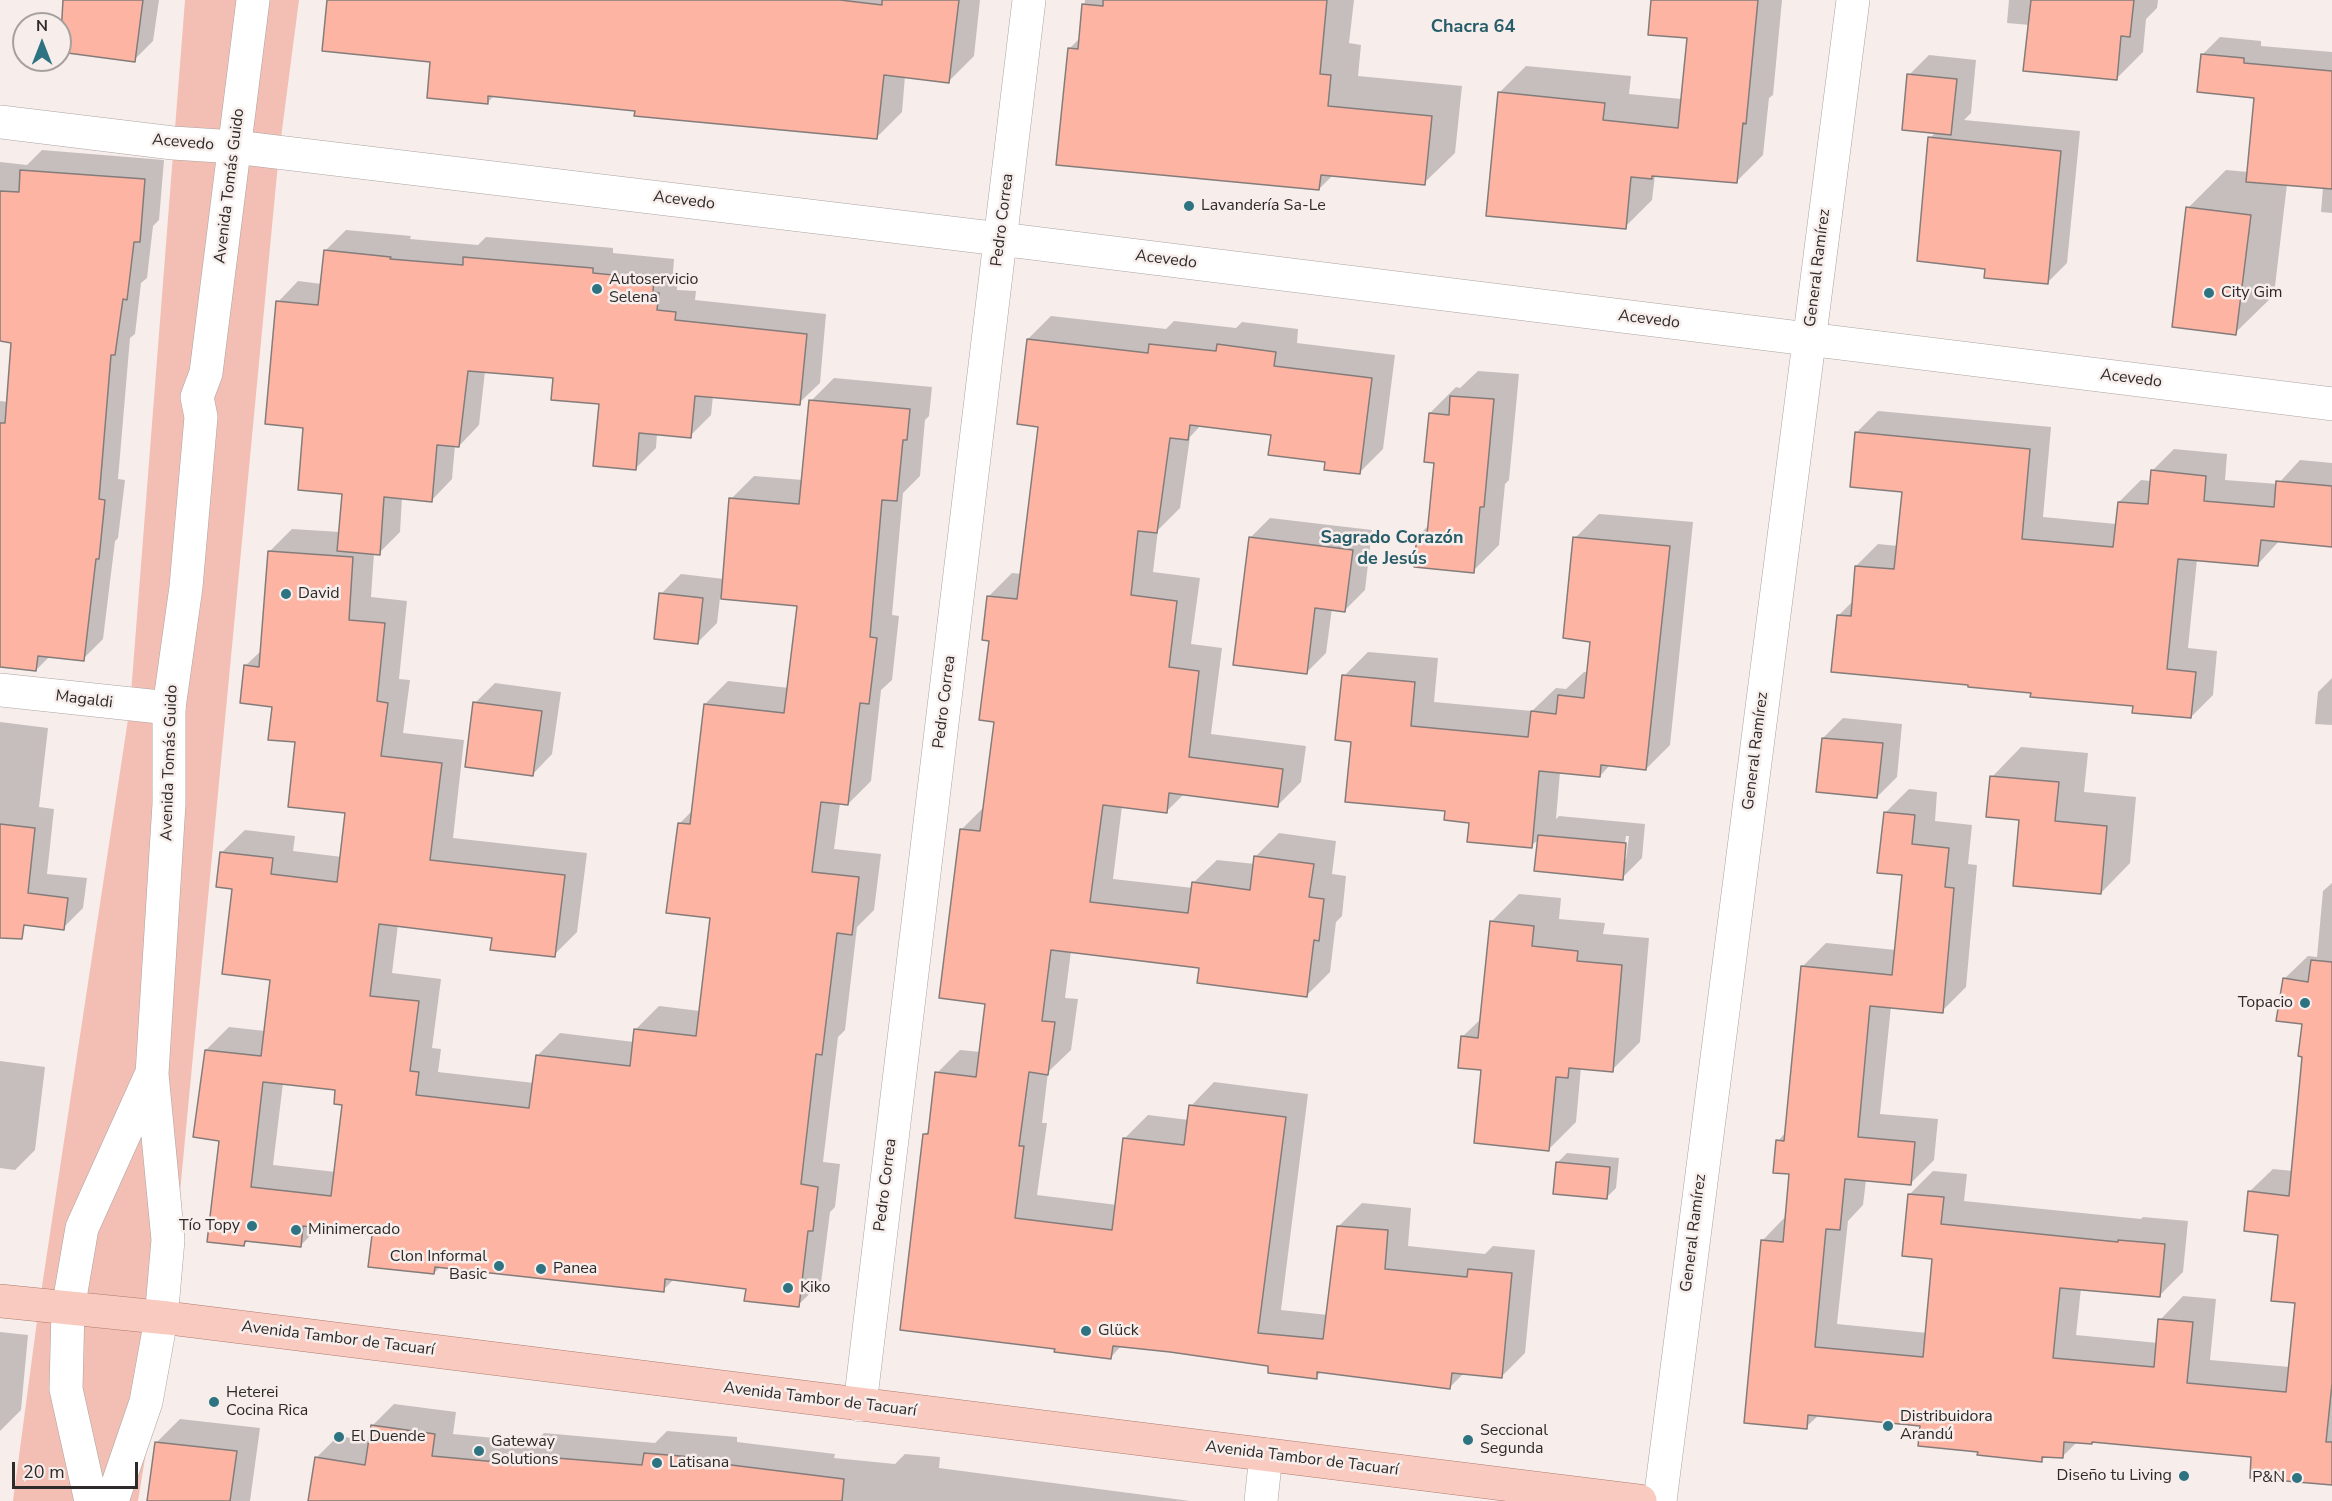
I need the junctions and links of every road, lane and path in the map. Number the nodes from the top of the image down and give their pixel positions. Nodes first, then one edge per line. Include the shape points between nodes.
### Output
1 (253, 0) edge
2 (1029, 0) edge
3 (1853, 0) edge
4 (0, 122) edge
5 (235, 147) junction
6 (1000, 239) junction
7 (1809, 339) junction
8 (2332, 404) edge
9 (0, 690) edge
10 (169, 708) junction
11 (152, 1074) junction
12 (0, 1301) edge
13 (68, 1309) junction
14 (161, 1319) junction
15 (860, 1404) junction
16 (1266, 1455) junction
17 (91, 1501) edge
18 (112, 1501) edge
19 (1261, 1501) edge
20 (1640, 1501) edge
21 (1659, 1501) edge

1 - 5 street, Avenida Tomás Guido
2 - 6 street, Pedro Correa
3 - 7 street, General Ramírez
4 - 5 street, Acevedo
5 - 6 street, Acevedo
5 - 10 street, Avenida Tomás Guido via 206,373 197,396 201,417 186,587
6 - 7 street, Acevedo
6 - 15 street, Pedro Correa
7 - 8 street, Acevedo
7 - 21 street, General Ramírez
9 - 10 street, Magaldi
10 - 11 street, Avenida Tomás Guido via 169,804
11 - 13 street, Avenida Tomás Guido via 82,1228
11 - 14 street, Avenida Tomás Guido via 168,1240
12 - 13 main road, Avenida Tambor de Tacuarí
13 - 14 main road, Avenida Tambor de Tacuarí
13 - 17 street, Avenida Tomás Guido via 66,1389
14 - 15 main road, Avenida Tambor de Tacuarí
14 - 18 street, Avenida Tomás Guido via 147,1402
15 - 16 main road, Avenida Tambor de Tacuarí
16 - 19 street
16 - 20 main road, Avenida Tambor de Tacuarí

